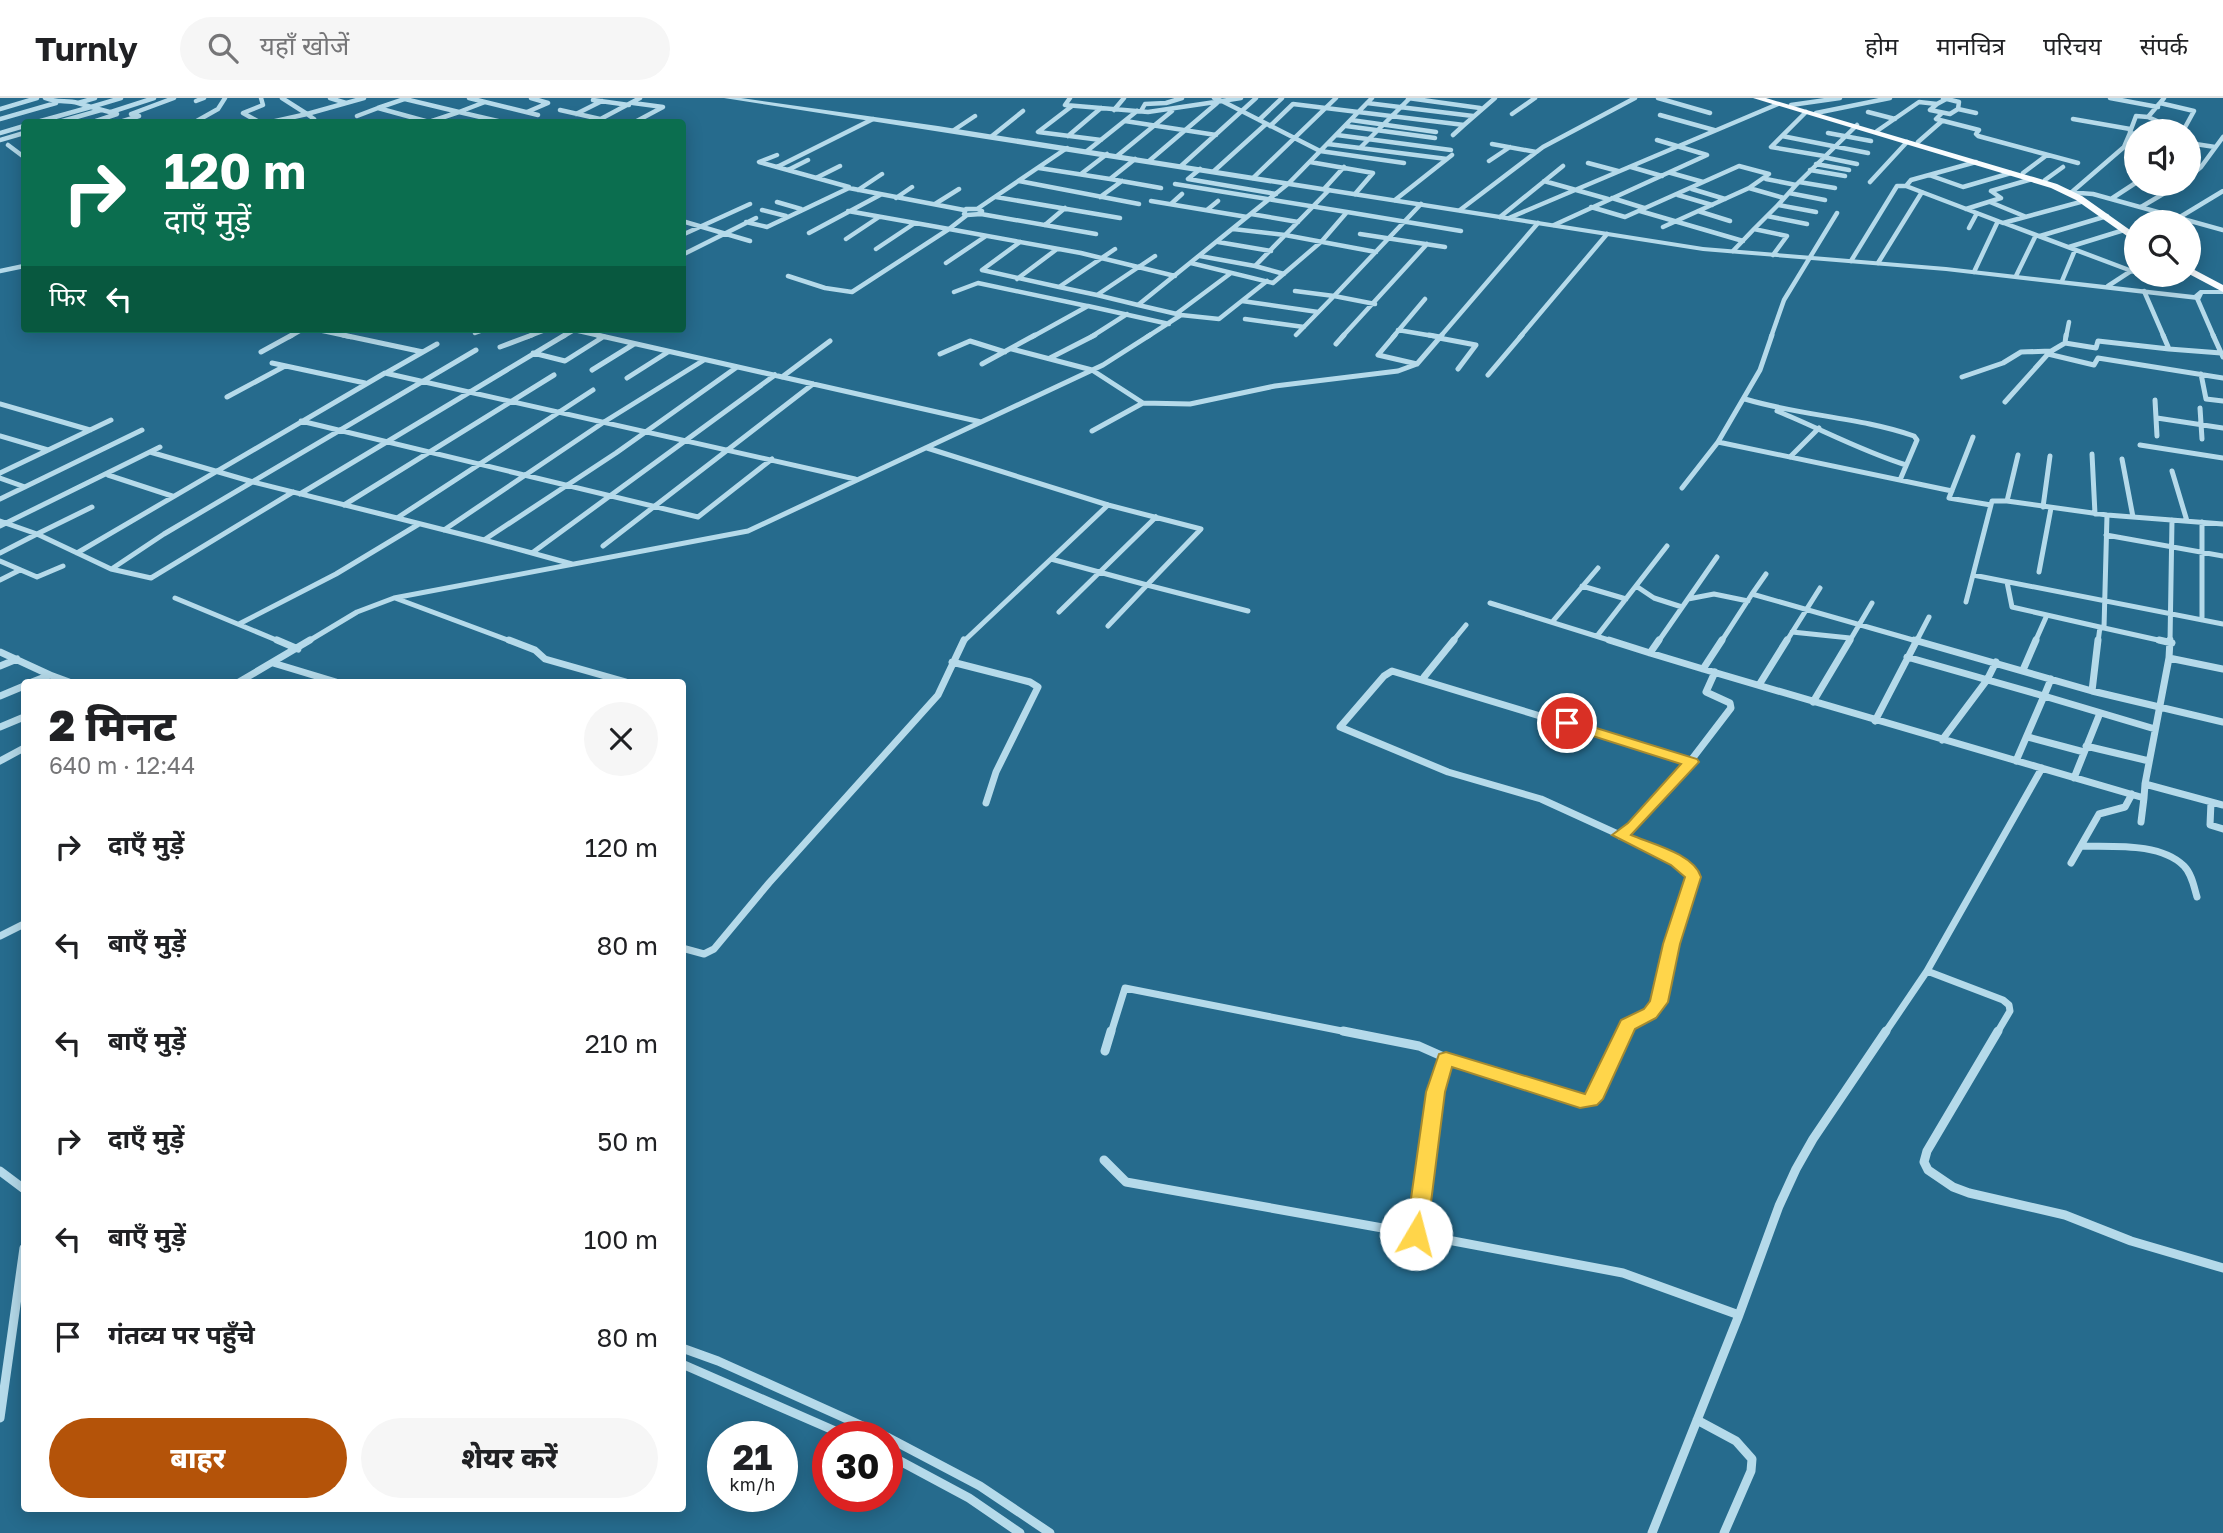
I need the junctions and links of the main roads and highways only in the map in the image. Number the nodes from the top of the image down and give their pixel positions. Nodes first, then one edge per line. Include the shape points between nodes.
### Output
1 (1757, 98) edge
2 (1766, 98) edge
3 (1811, 113) junction
4 (1856, 126) junction
5 (2070, 191) junction
6 (2124, 223) edge
7 (2124, 230) edge
8 (2201, 278) edge
9 (2222, 288) edge

1 - 3 main road
2 - 3 main road
3 - 4 main road
4 - 5 main road
4 - 5 main road via 2023,173
5 - 6 main road
5 - 7 main road
8 - 9 main road

